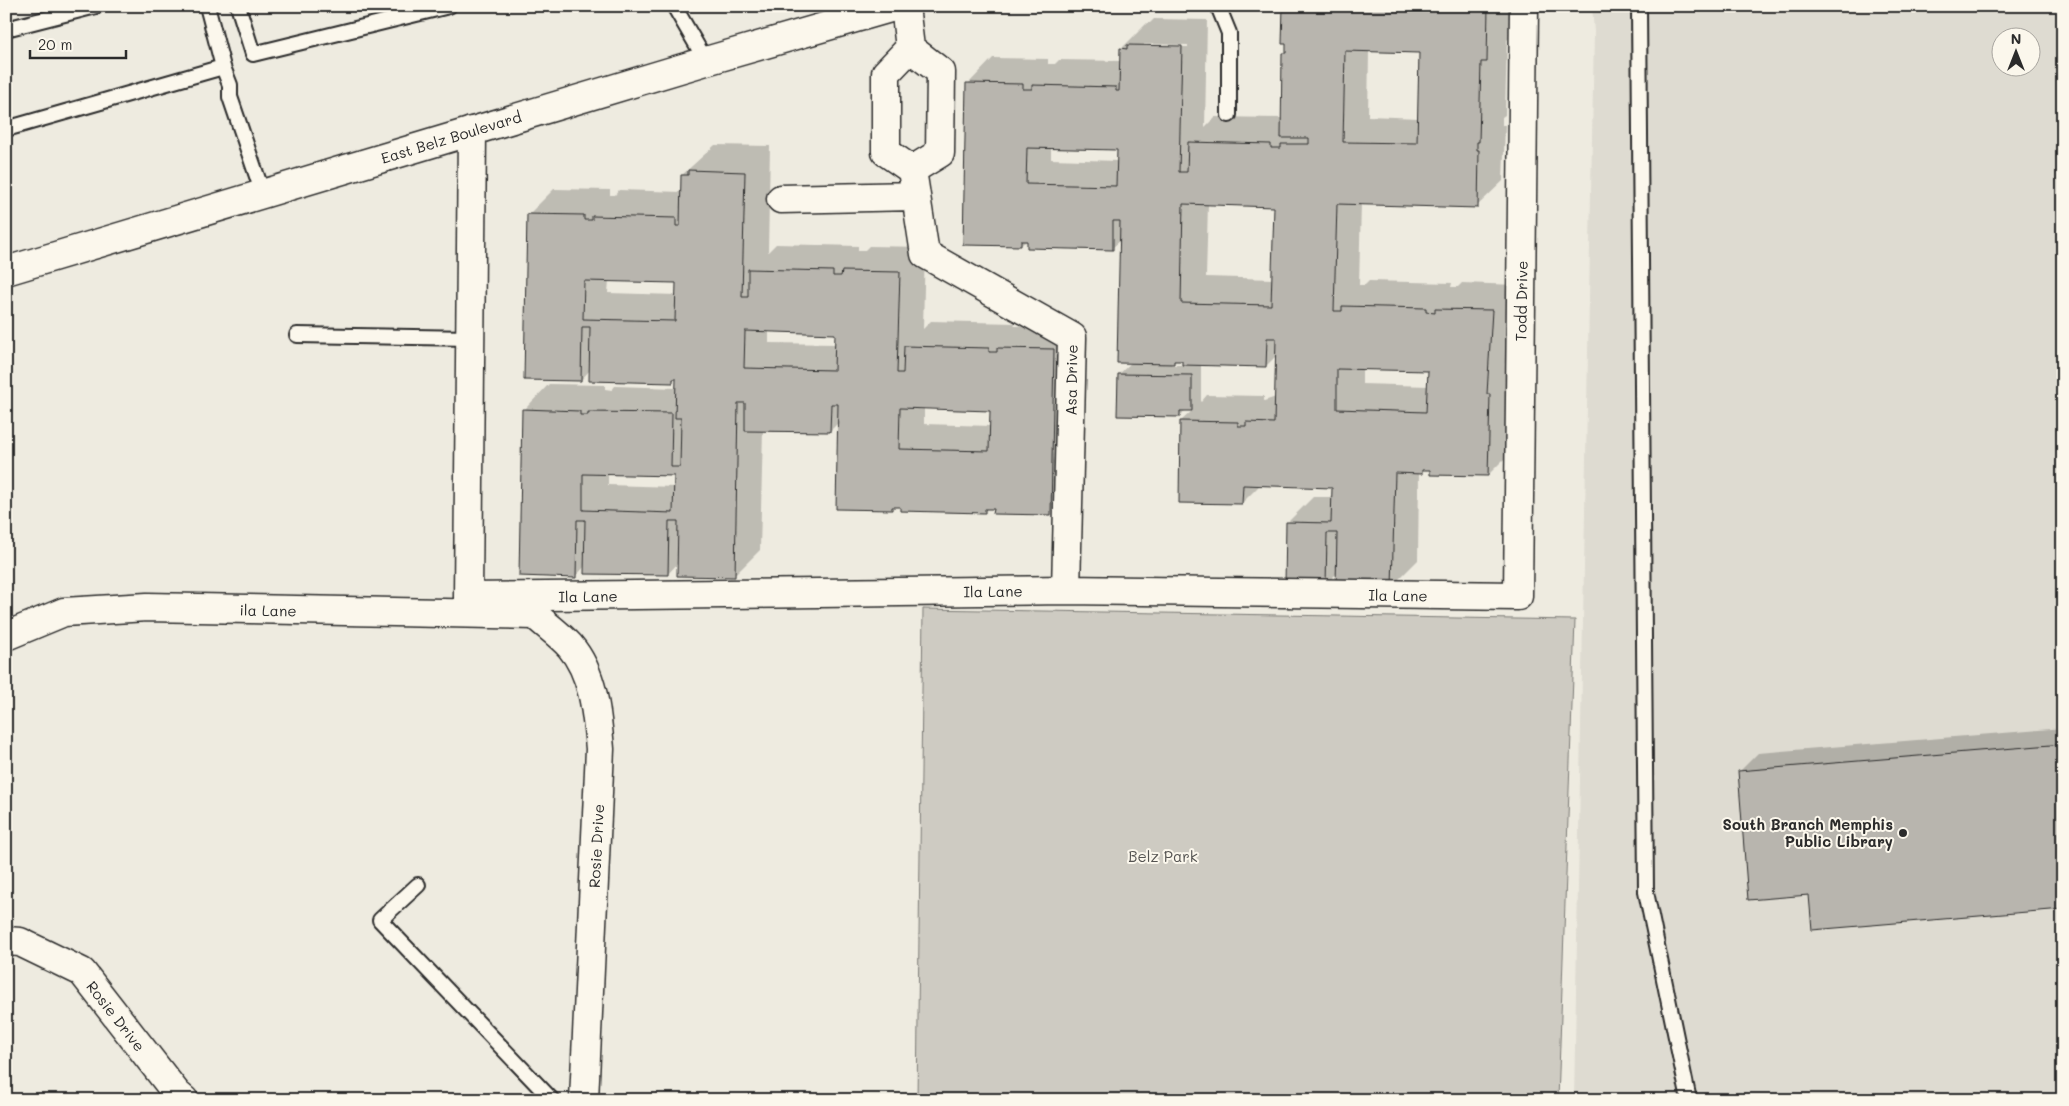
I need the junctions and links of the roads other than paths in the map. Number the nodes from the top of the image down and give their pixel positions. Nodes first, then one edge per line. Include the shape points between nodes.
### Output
1 (96, 6) edge
2 (207, 6) edge
3 (238, 6) edge
4 (449, 6) edge
5 (674, 6) edge
6 (897, 6) edge
7 (905, 6) edge
8 (1218, 6) edge
9 (1524, 6) edge
10 (1639, 6) edge
11 (6, 29) edge
12 (910, 48) junction
13 (706, 61) junction
14 (223, 67) junction
15 (1229, 115) dead end
16 (6, 129) edge
17 (472, 131) junction
18 (913, 184) junction
19 (263, 194) junction
20 (781, 199) dead end
21 (6, 272) edge
22 (297, 335) dead end
23 (471, 338) junction
24 (1066, 590) junction
25 (1518, 596) joint
26 (535, 615) joint
27 (6, 636) edge
28 (418, 885) dead end
29 (6, 941) edge
30 (184, 1100) edge
31 (552, 1100) edge
32 (584, 1100) edge
33 (1689, 1100) edge

1 - 11 lane
2 - 14 lane
3 - 4 lane via 252,54
5 - 13 lane
6 - 13 street, East Belz Boulevard
7 - 12 street
8 - 15 lane via 1229,33
9 - 25 street, Todd Drive
10 - 33 lane via 1646,892
12 - 18 street via 886,73 886,152
12 - 18 street via 940,72 940,153
13 - 17 street, East Belz Boulevard
14 - 16 lane
14 - 19 lane
17 - 19 street, East Belz Boulevard
17 - 23 street
18 - 20 street
18 - 24 street, Asa Drive via 925,254 1072,337
19 - 21 street, East Belz Boulevard
22 - 23 lane
23 - 24 street, Ila Lane via 468,597
24 - 25 street, Ila Lane
26 - 27 street, ila Lane via 147,607 64,612
26 - 32 street, Rosie Drive via 570,646 587,672 597,717 600,750
28 - 31 lane via 380,920
29 - 30 street, Rosie Drive via 20,942 82,972 176,1094

